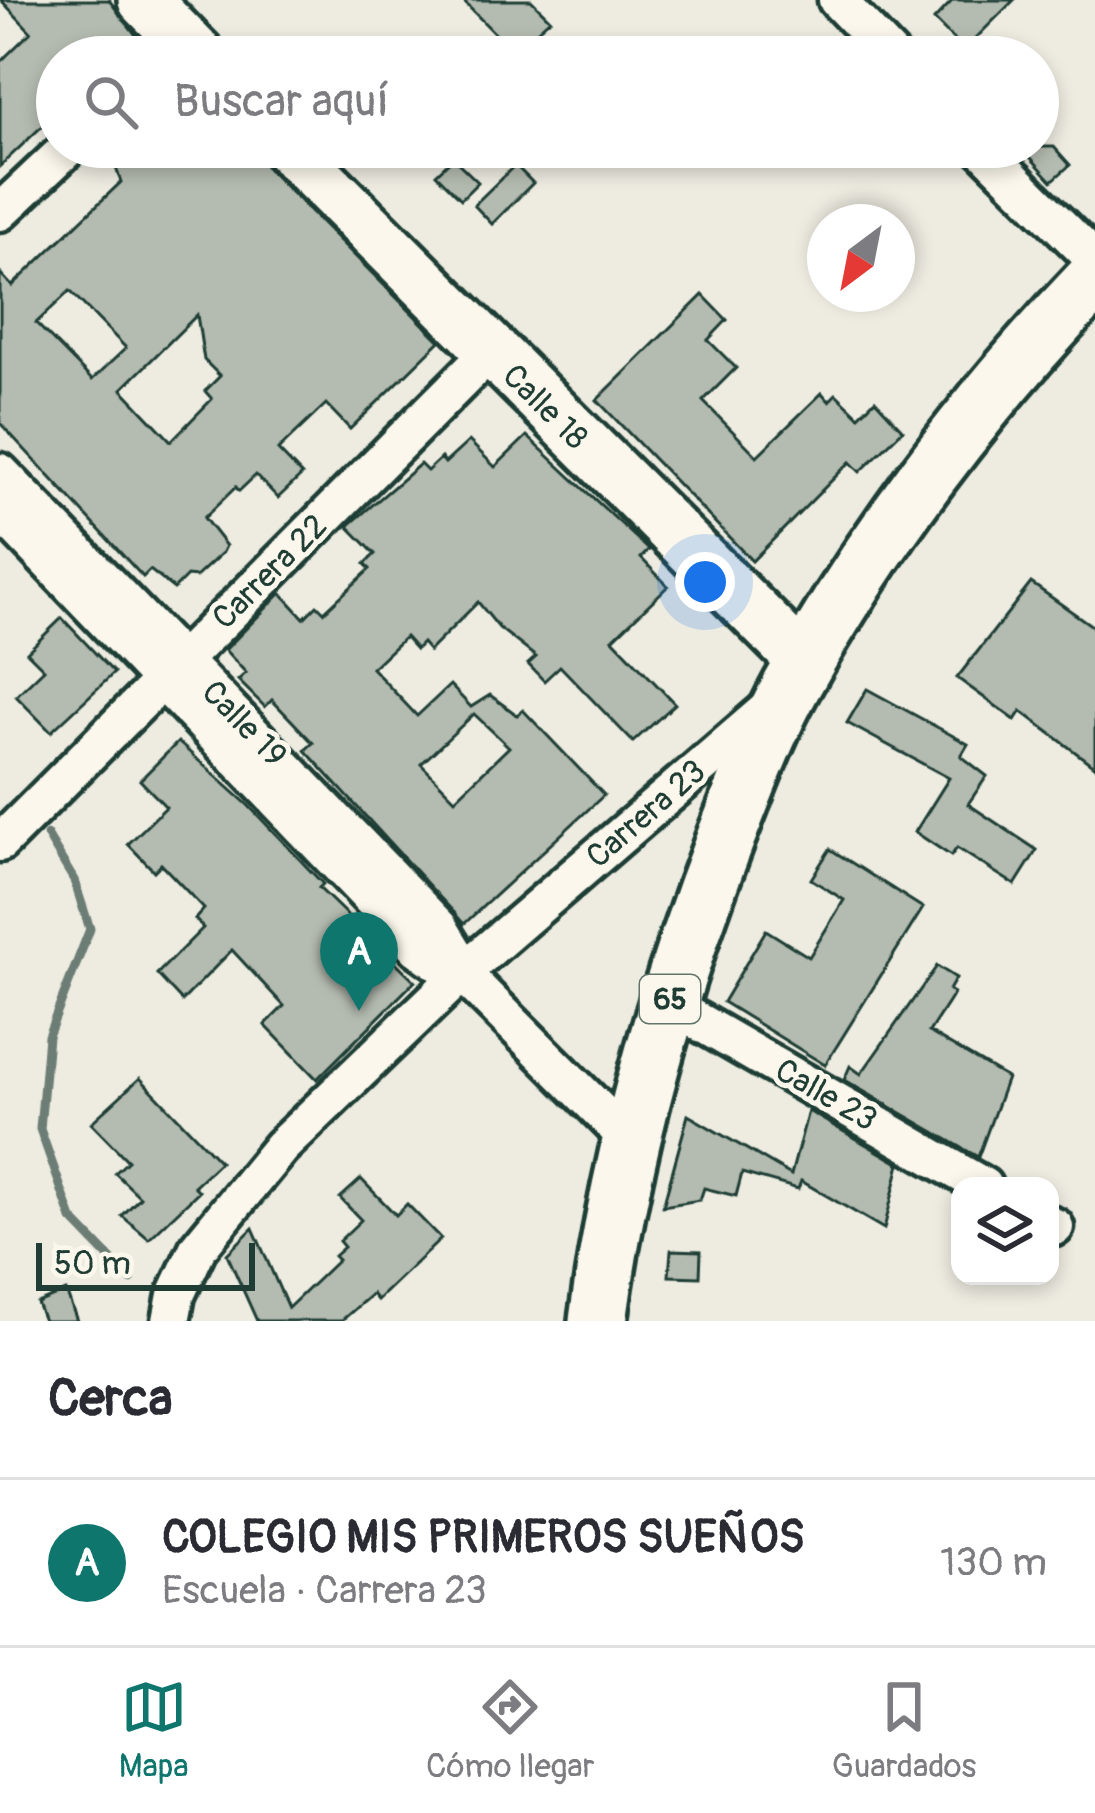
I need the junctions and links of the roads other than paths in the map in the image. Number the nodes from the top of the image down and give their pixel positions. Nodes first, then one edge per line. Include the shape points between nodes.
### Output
1 (144, 0) edge
2 (837, 0) edge
3 (171, 36) edge
4 (872, 36) edge
5 (47, 168) edge
6 (309, 168) edge
7 (1002, 168) edge
8 (0, 212) edge
9 (1095, 260) edge
10 (1095, 279) edge
11 (490, 352) junction
12 (0, 472) edge
13 (0, 511) edge
14 (172, 670) junction
15 (797, 677) junction
16 (0, 843) edge
17 (466, 978) junction
18 (668, 1004) junction
19 (632, 1142) junction
20 (967, 1177) edge
21 (171, 1321) edge
22 (598, 1321) edge

1 - 3 street
2 - 4 street
5 - 8 street
6 - 11 street, Calle 18
7 - 9 street
10 - 15 main road, Carrera 23 / 65 via 939,457
11 - 14 street, Carrera 22
11 - 15 street, Calle 18
12 - 14 street, Calle 19
13 - 14 street, Calle 19
14 - 16 street, Carrera 22
14 - 17 street, Calle 19 via 439,927
15 - 17 street, Carrera 23
15 - 18 main road, 65 via 721,851
17 - 19 street, Calle 19
17 - 21 street, Carrera 23 via 281,1147 198,1248
18 - 19 main road, 65
18 - 20 street, Calle 23
19 - 22 main road, 65

